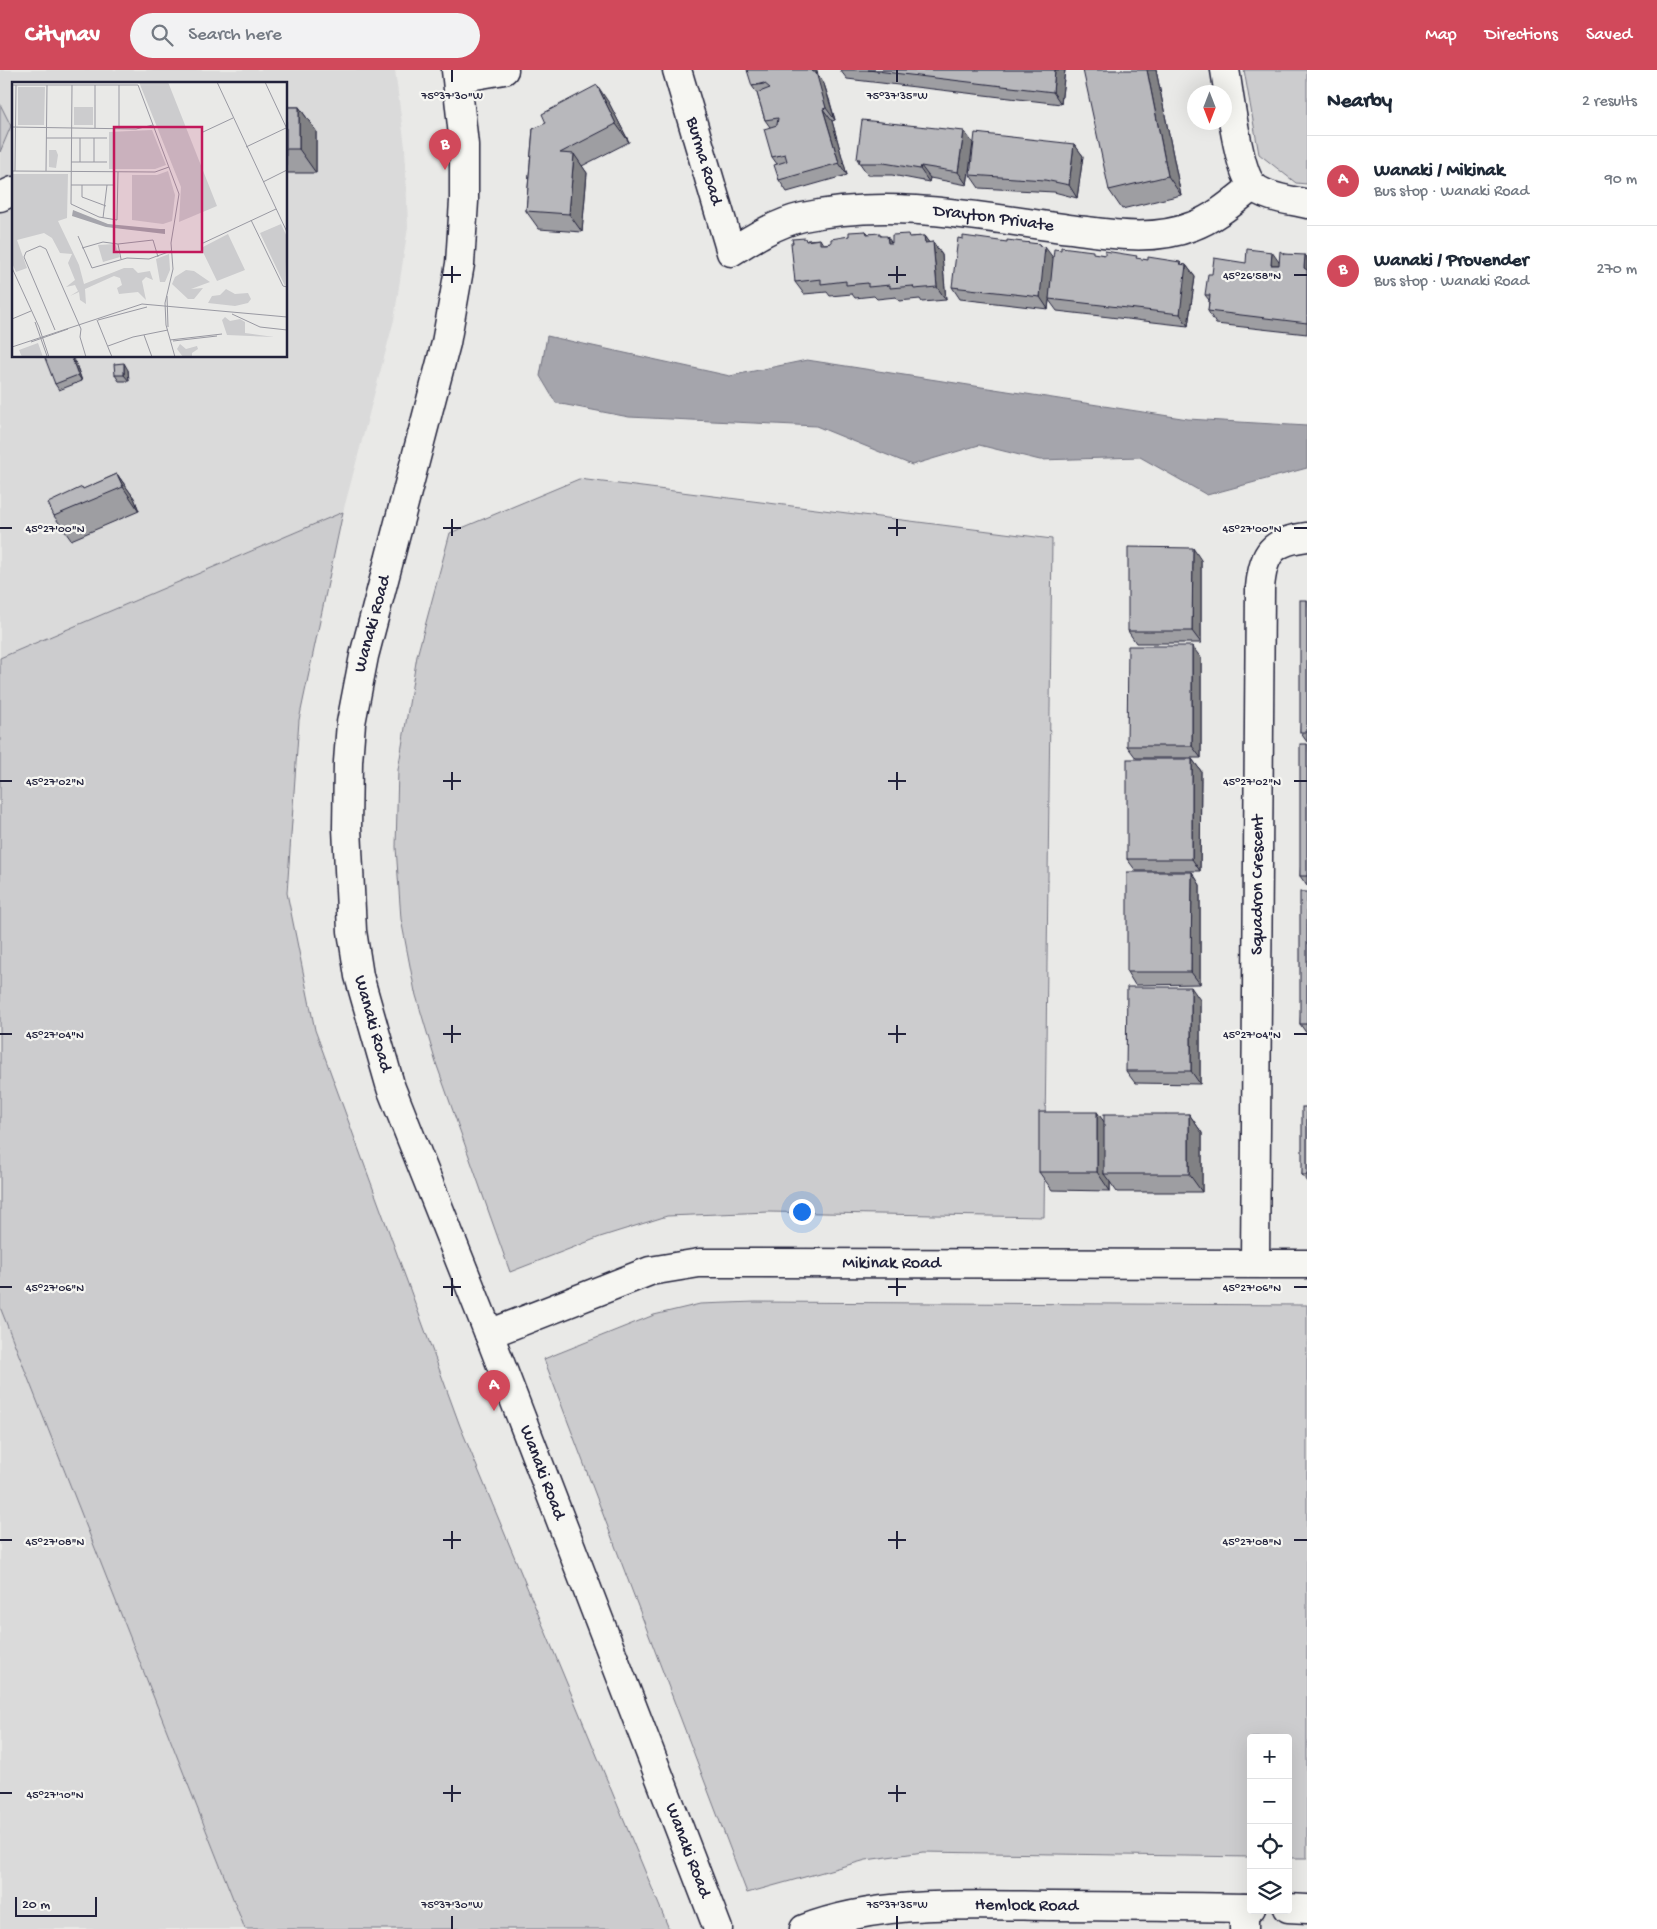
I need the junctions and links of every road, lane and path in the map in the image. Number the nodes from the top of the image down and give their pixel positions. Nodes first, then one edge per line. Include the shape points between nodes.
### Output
1 (504, 70) edge
2 (677, 70) edge
3 (1225, 70) edge
4 (457, 74) edge
5 (1253, 186) junction
6 (12, 191) edge
7 (0, 197) edge
8 (1307, 204) edge
9 (732, 252) joint
10 (1307, 537) edge
11 (1255, 1263) junction
12 (1307, 1264) edge
13 (489, 1334) junction
14 (1292, 1908) edge
15 (1307, 1909) edge
16 (1246, 1915) edge
17 (718, 1929) edge
18 (804, 1929) edge

1 - 4 street
2 - 9 street, Burma Road
3 - 5 street via 1245,173
4 - 13 street, Wanaki Road via 464,145 464,201 457,280 446,343 357,684 348,762 347,828 352,931 358,976 368,1015 391,1088
5 - 8 street via 1267,194
5 - 9 street, Drayton Private via 1214,215 1194,226 1169,233 1120,236 915,209 874,208 801,217 754,237
6 - 7 street
10 - 11 street, Squadron Crescent via 1276,545 1266,557 1260,588
11 - 12 street, Mikinak Road
11 - 13 street, Mikinak Road via 674,1265 650,1271
13 - 17 street, Wanaki Road
14 - 15 street
16 - 18 street, Hemlock Road via 979,1905 916,1907 854,1914

